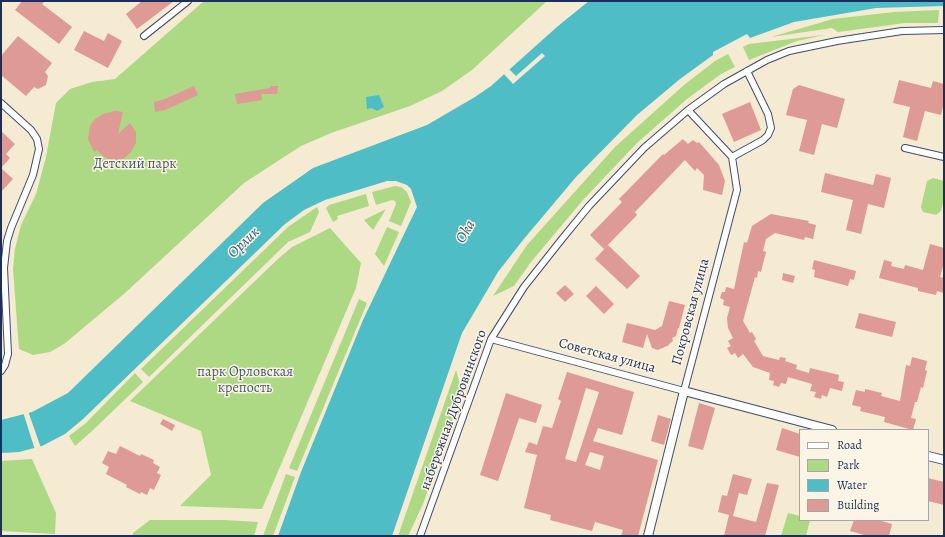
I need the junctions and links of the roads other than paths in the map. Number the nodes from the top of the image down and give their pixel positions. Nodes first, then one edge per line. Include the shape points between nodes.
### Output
1 (188, 1) edge
2 (944, 30) edge
3 (144, 36) dead end
4 (747, 71) junction
5 (1, 103) edge
6 (688, 110) junction
7 (905, 148) dead end
8 (732, 157) junction
9 (944, 157) edge
10 (491, 339) junction
11 (1, 371) edge
12 (684, 391) junction
13 (828, 429) edge
14 (929, 456) edge
15 (944, 460) edge
16 (420, 536) edge
17 (648, 536) edge

1 - 3 street
2 - 4 street, набережная Дубровинского via 902,30 838,40 789,51
4 - 6 street, набережная Дубровинского
4 - 8 street via 768,114 771,128 763,140
5 - 11 street via 31,130 37,139 39,149 33,175 11,228 5,252 8,354
6 - 8 street
6 - 10 street, набережная Дубровинского via 644,148 589,206 524,287
7 - 9 street
8 - 12 street, Покровская улица via 737,190
10 - 12 street, Советская улица
10 - 16 street, набережная Дубровинского
12 - 13 street, Советская улица
12 - 17 street, Покровская улица
14 - 15 street

